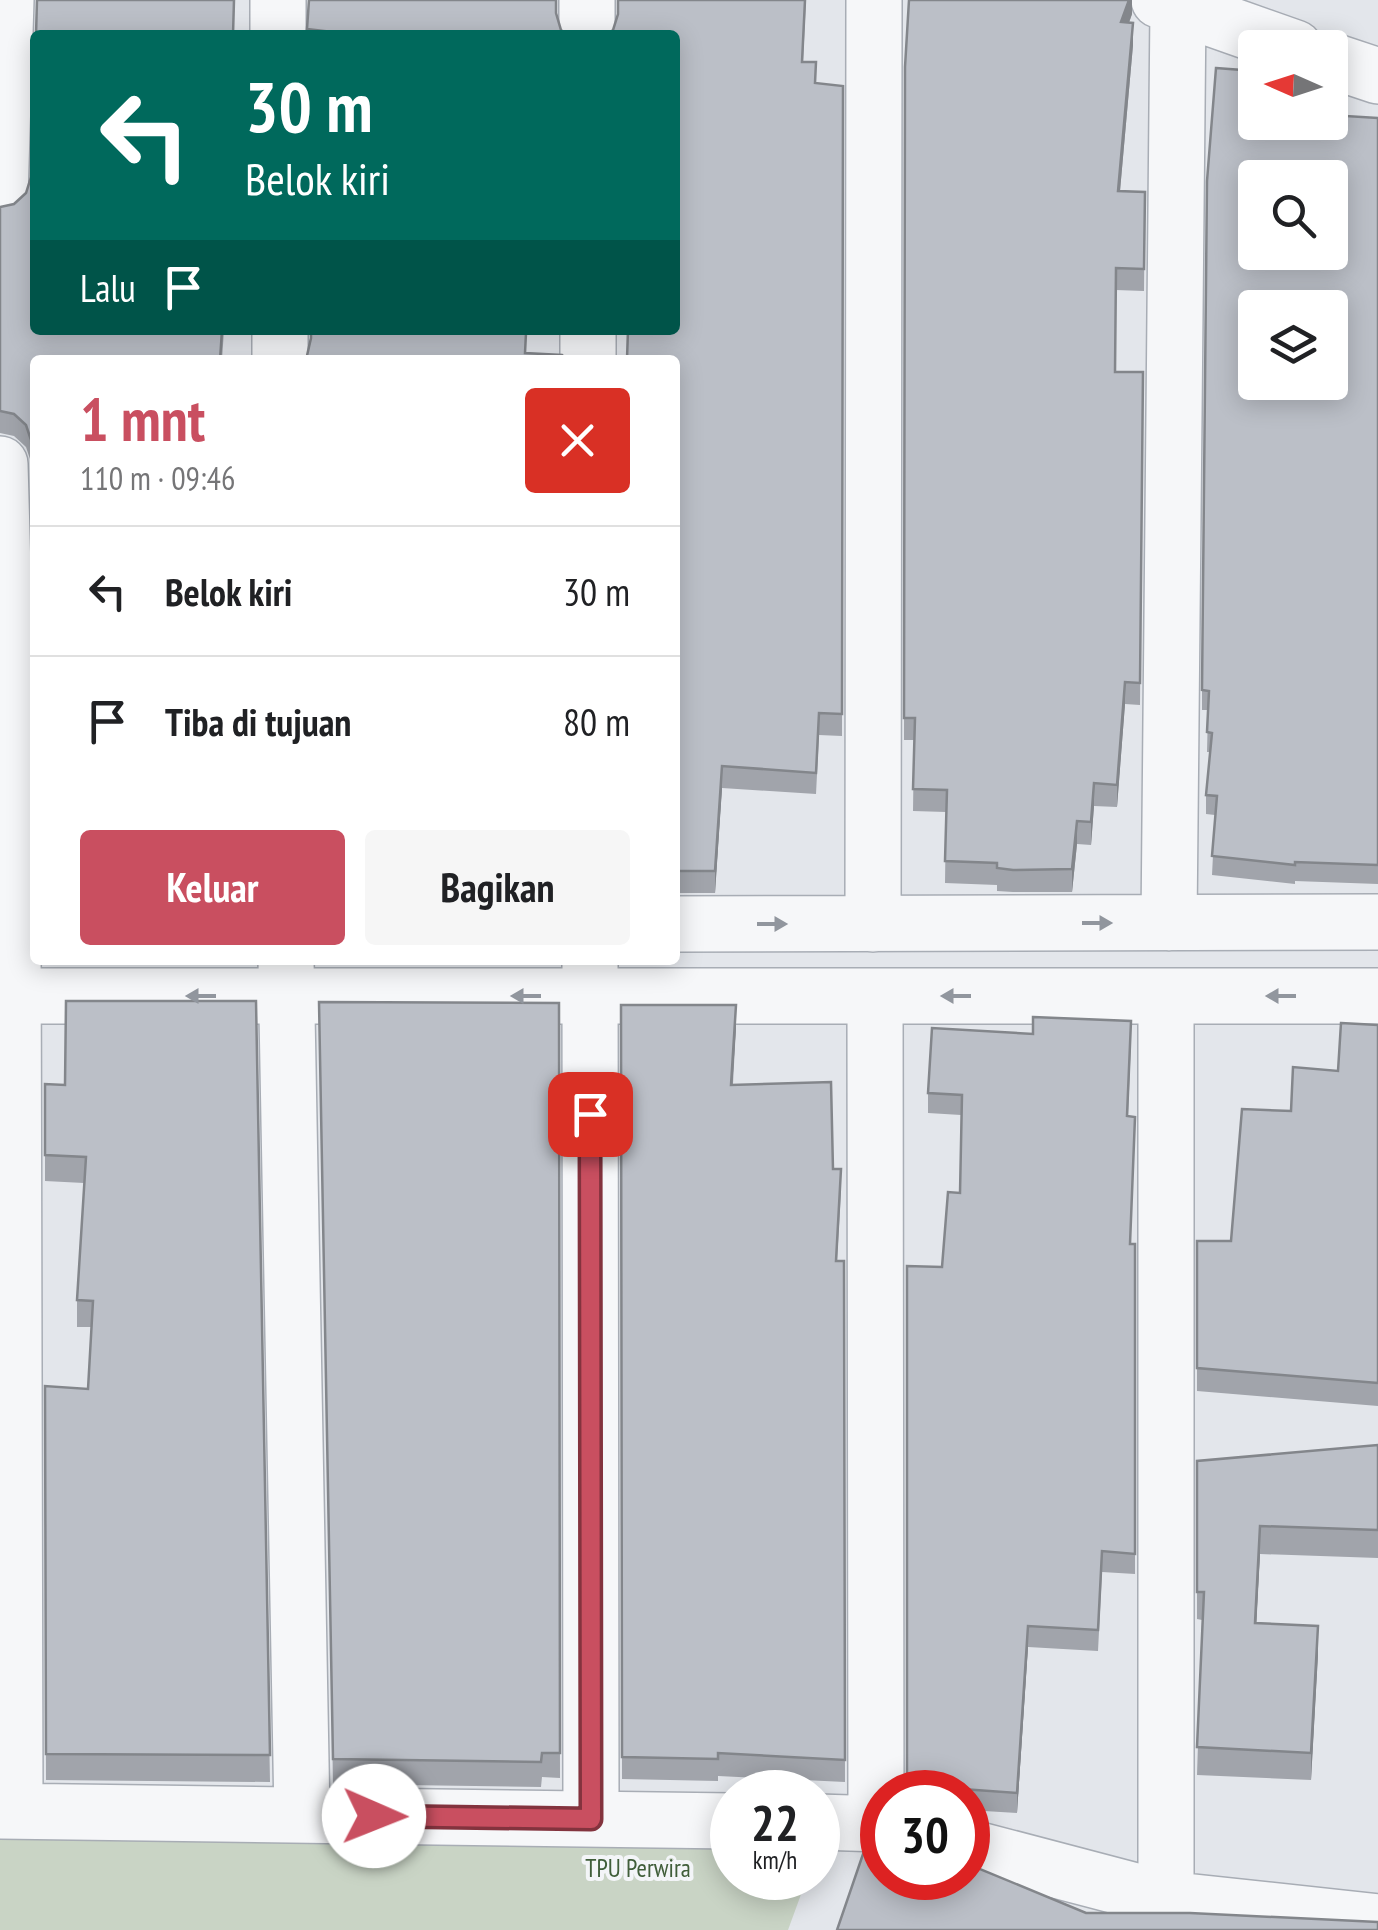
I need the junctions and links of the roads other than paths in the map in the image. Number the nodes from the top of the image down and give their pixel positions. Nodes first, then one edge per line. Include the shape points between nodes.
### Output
1 (6, 0) edge
2 (278, 0) edge
3 (587, 0) edge
4 (874, 0) edge
5 (1168, 3) edge
6 (278, 30) edge
7 (587, 30) edge
8 (1244, 30) edge
9 (1348, 66) edge
10 (1378, 76) edge
11 (0, 198) edge
12 (0, 464) edge
13 (1378, 922) edge
14 (1169, 923) junction
15 (680, 924) edge
16 (873, 924) junction
17 (16, 926) edge
18 (286, 978) edge
19 (590, 978) edge
20 (6, 996) edge
21 (874, 996) junction
22 (1166, 996) junction
23 (1378, 996) edge
24 (880, 1770) edge
25 (7, 1811) edge
26 (302, 1815) junction
27 (591, 1819) junction
28 (710, 1821) edge
29 (990, 1853) edge
30 (1166, 1899) junction
31 (1378, 1922) edge

1 - 11 street
2 - 6 street
3 - 7 street
4 - 16 street
5 - 8 street
5 - 14 street
9 - 10 street
12 - 17 street
13 - 14 street
16 -> 14 street
15 -> 16 street
17 - 20 street
19 -> 18 street
18 -> 20 street
18 - 26 street
19 - 21 street
19 - 27 street
20 - 25 street
22 -> 21 street
21 - 24 street
23 -> 22 street
22 - 30 street
25 - 26 street
26 - 27 street
27 - 28 street
29 - 30 street
30 - 31 street

